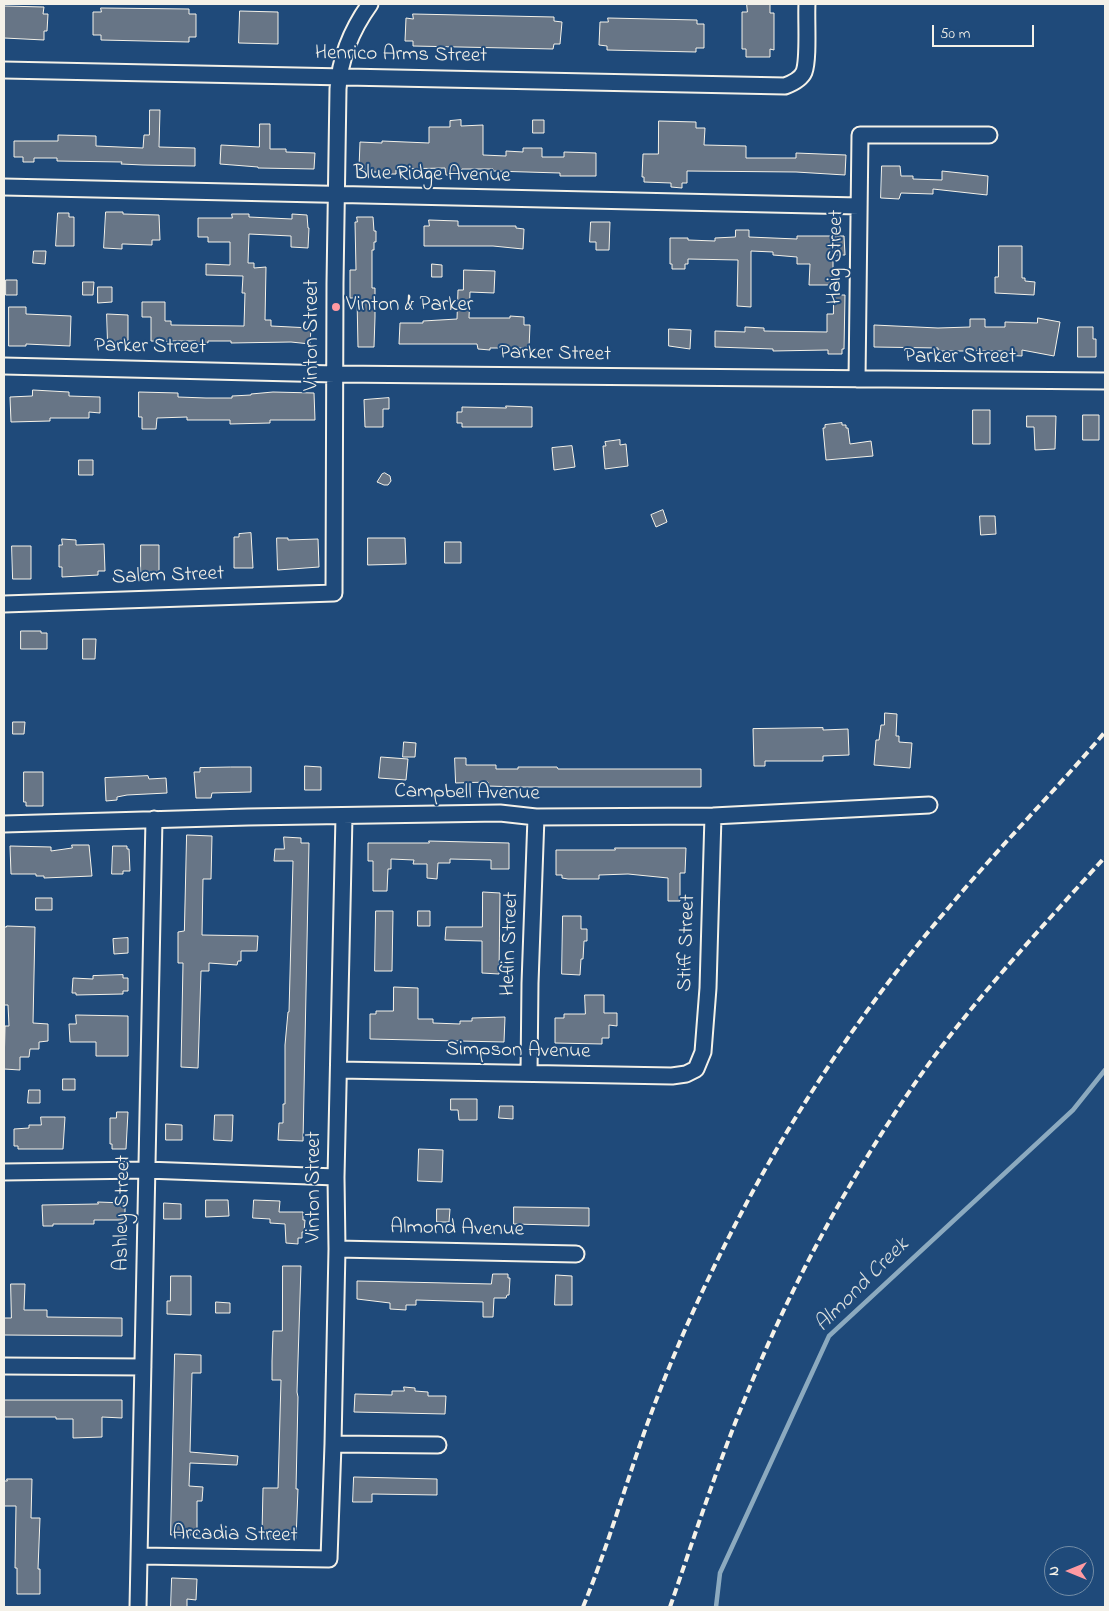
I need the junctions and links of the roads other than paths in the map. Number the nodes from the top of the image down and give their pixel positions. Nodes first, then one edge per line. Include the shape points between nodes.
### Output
1 (370, 4) edge
2 (807, 4) edge
3 (4, 70) edge
4 (339, 77) junction
5 (989, 135) dead end
6 (4, 187) edge
7 (337, 195) junction
8 (859, 206) junction
9 (4, 366) edge
10 (335, 374) junction
11 (857, 379) junction
12 (1105, 381) edge
13 (334, 593) joint
14 (4, 604) edge
15 (929, 804) dead end
16 (344, 816) junction
17 (536, 816) junction
18 (713, 816) junction
19 (154, 819) junction
20 (4, 824) edge
21 (696, 1069) joint
22 (339, 1070) junction
23 (529, 1073) junction
24 (146, 1170) junction
25 (4, 1172) edge
26 (336, 1177) junction
27 (337, 1249) junction
28 (576, 1254) dead end
29 (4, 1366) edge
30 (143, 1367) junction
31 (333, 1444) junction
32 (438, 1445) dead end
33 (140, 1556) junction
34 (328, 1559) joint
35 (138, 1607) edge

1 - 4 street, Vinton Street via 352,34 340,65
2 - 4 street, Henrico Arms Street via 804,71 785,86
3 - 4 street, Henrico Arms Street
4 - 7 street, Vinton Street
5 - 8 street, Haig Street via 860,135
6 - 7 street, Blue Ridge Avenue
7 - 8 street, Blue Ridge Avenue
7 - 10 street, Vinton Street
8 - 11 street, Haig Street
9 - 10 street, Parker Street
10 - 11 street, Parker Street
10 - 13 street, Vinton Street
11 - 12 street, Parker Street
13 - 14 street, Salem Street
15 - 18 street, Campbell Avenue
16 - 17 street, Campbell Avenue via 500,813
16 - 19 street, Campbell Avenue
16 - 22 street, Vinton Street
17 - 18 street, Campbell Avenue
17 - 23 street, Heflin Street
18 - 21 street, Stiff Street via 708,988 703,1052
19 - 20 street, Campbell Avenue
19 - 24 street, Ashley Street
21 - 23 street, Simpson Avenue via 672,1076
22 - 23 street, Simpson Avenue
22 - 26 street, Vinton Street
24 - 25 street
24 - 26 street
24 - 30 street, Ashley Street
26 - 27 street, Vinton Street
27 - 28 street, Almond Avenue
27 - 31 street, Vinton Street
29 - 30 street
30 - 33 street, Ashley Street
31 - 32 street
31 - 34 street, Vinton Street
33 - 34 street, Arcadia Street
33 - 35 street, Ashley Street

